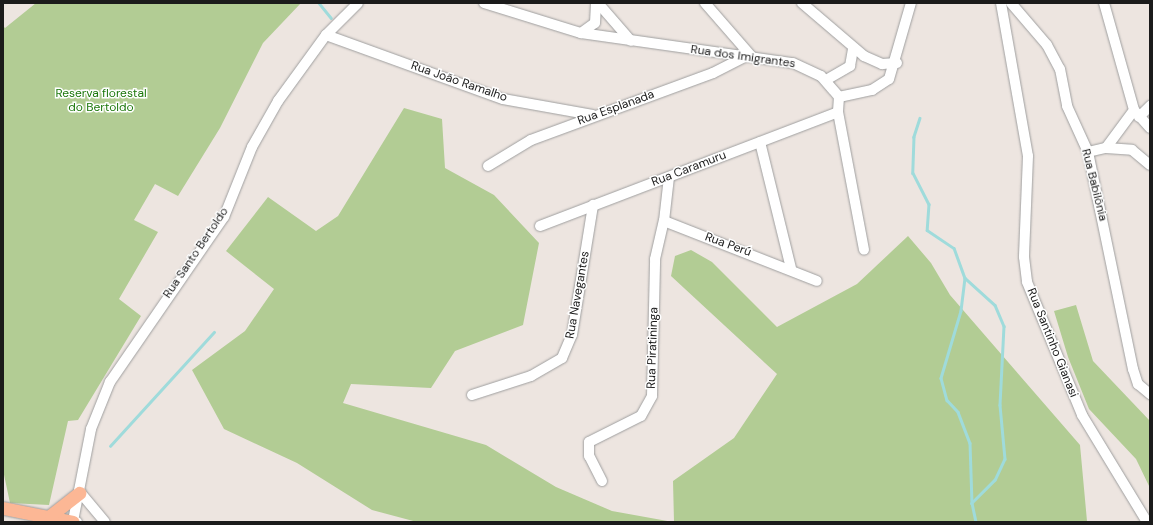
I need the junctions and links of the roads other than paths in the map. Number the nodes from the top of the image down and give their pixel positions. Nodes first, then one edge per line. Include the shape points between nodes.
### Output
1 (358, 3) edge
2 (484, 3) edge
3 (597, 3) edge
4 (705, 3) edge
5 (802, 3) edge
6 (912, 3) edge
7 (1001, 3) edge
8 (1011, 3) edge
9 (1104, 3) edge
10 (581, 33) junction
11 (326, 35) junction
12 (631, 41) junction
13 (854, 49) junction
14 (750, 57) junction
15 (897, 63) junction
16 (826, 80) junction
17 (839, 97) junction
18 (1150, 106) edge
19 (838, 112) junction
20 (1137, 114) junction
21 (595, 115) junction
22 (1150, 128) edge
23 (760, 142) junction
24 (1106, 148) junction
25 (1088, 152) junction
26 (1150, 165) edge
27 (488, 166) dead end
28 (669, 177) junction
29 (593, 205) junction
30 (664, 221) junction
31 (540, 226) dead end
32 (864, 250) dead end
33 (791, 268) junction
34 (817, 281) dead end
35 (1150, 394) edge
36 (472, 395) dead end
37 (602, 481) dead end
38 (79, 492) junction
39 (3, 508) edge
40 (51, 515) junction
41 (1145, 518) edge
42 (74, 522) edge
43 (105, 522) edge

1 - 11 street, Rua Santo Bertoldo
2 - 10 street, Rua dos Imigrantes
3 - 10 street via 595,23
3 - 12 street
4 - 14 street
5 - 13 street
6 - 15 street
7 - 41 street, Rua Santinho Gianasi via 1028,156 1024,257 1027,282 1082,415
8 - 25 street, Rua Babilônia via 1054,56 1070,113
9 - 20 street
10 - 12 street, Rua dos Imigrantes
11 - 21 street, Rua João Ramalho via 503,99
11 - 38 street, Rua Santo Bertoldo via 263,124 224,217 110,382 92,429
12 - 14 street, Rua dos Imigrantes
13 - 15 street via 878,63
13 - 16 street via 850,66
14 - 16 street, Rua dos Imigrantes via 793,63
14 - 21 street, Rua Esplanada
15 - 17 street via 883,85
16 - 17 street, Rua dos Imigrantes
17 - 19 street
18 - 20 street
19 - 23 street, Rua Caramuru
19 - 32 street
20 - 22 street
20 - 24 street
21 - 27 street, Rua Esplanada via 518,146
23 - 28 street, Rua Caramuru
23 - 33 street
24 - 25 street
24 - 26 street via 1132,150
25 - 35 street, Rua Babilônia via 1138,384
28 - 29 street, Rua Caramuru
28 - 30 street, Rua Piratininga
29 - 31 street, Rua Caramuru
29 - 36 street, Rua Navegantes via 572,335 562,358 531,376
30 - 33 street, Rua Perú
30 - 37 street, Rua Piratininga via 655,259 652,396 641,416 589,442 589,456
33 - 34 street, Rua Perú
38 - 40 main road
38 - 42 street, Rua Santo Bertoldo
38 - 43 street
39 - 40 main road
40 - 42 main road

